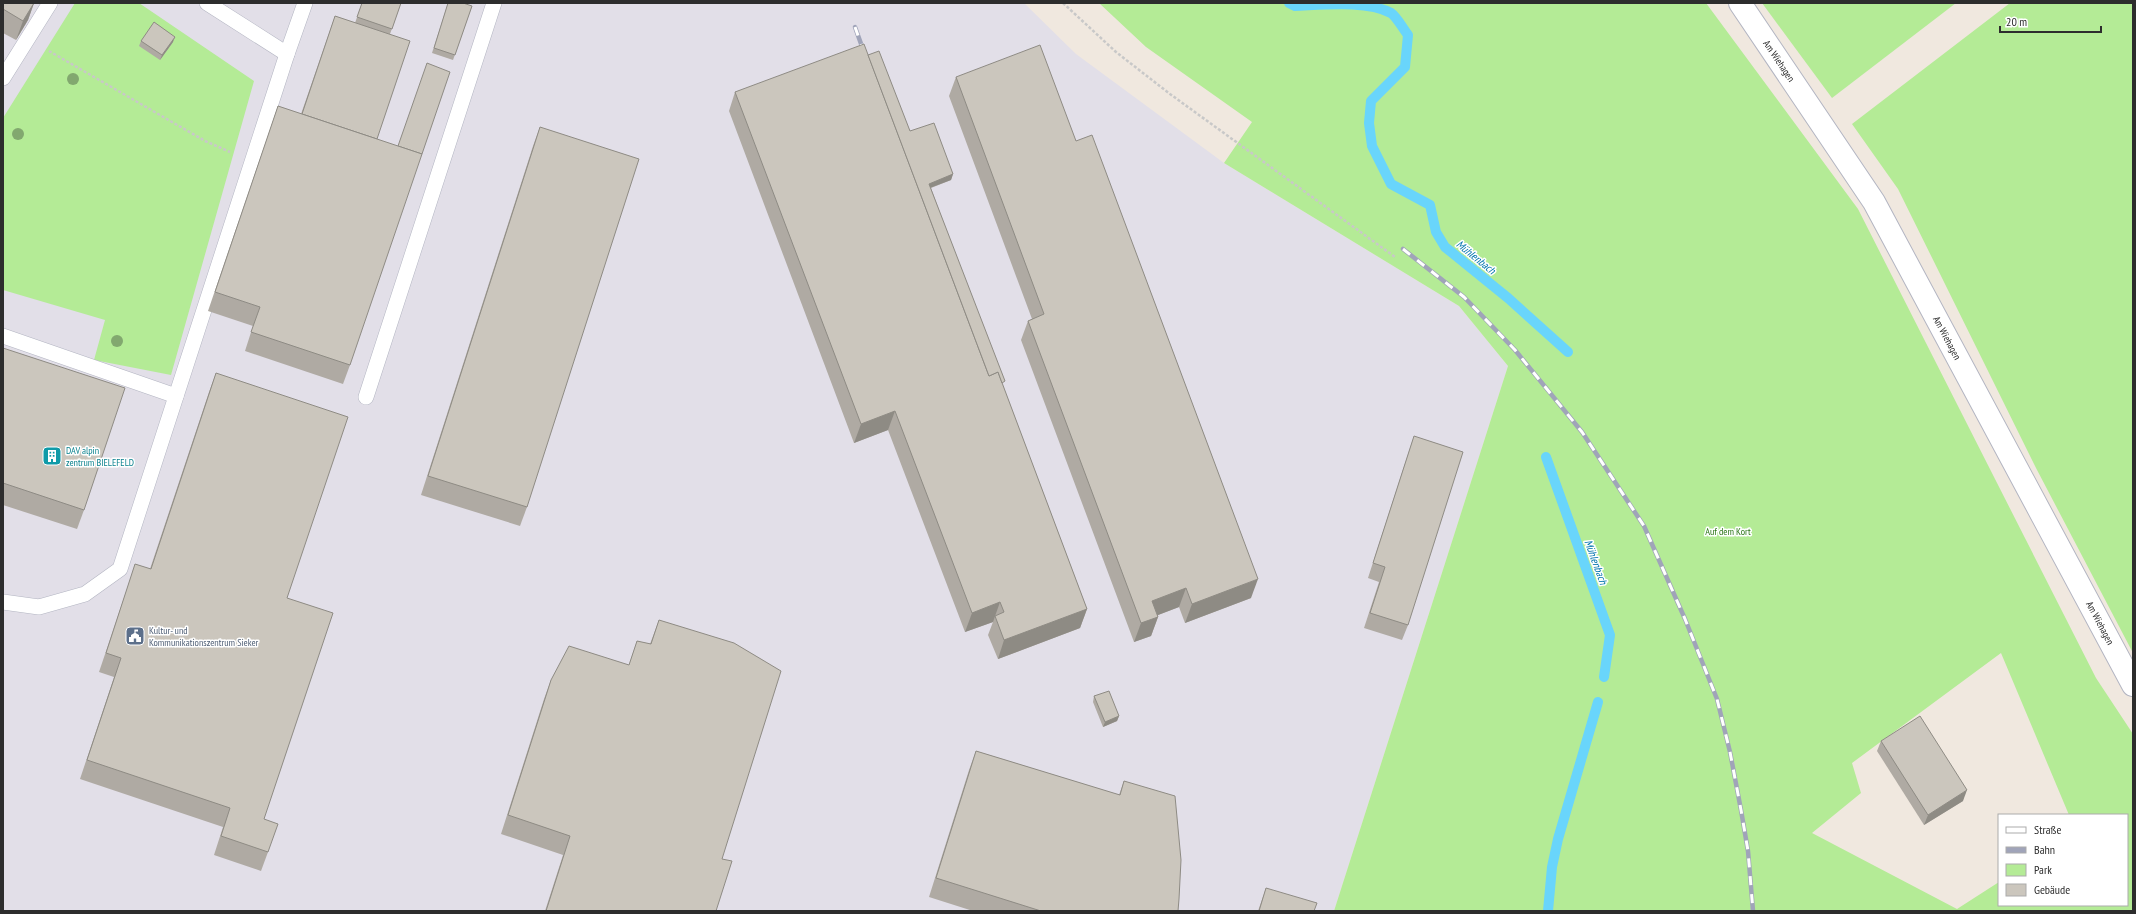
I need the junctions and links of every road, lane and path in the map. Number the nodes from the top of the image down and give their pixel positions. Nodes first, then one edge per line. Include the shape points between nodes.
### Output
1 (50, 3) edge
2 (207, 3) edge
3 (305, 3) edge
4 (494, 3) edge
5 (1063, 3) edge
6 (1740, 3) edge
7 (27, 39) junction
8 (287, 54) junction
9 (3, 78) edge
10 (252, 162) junction
11 (1395, 257) dead end
12 (3, 336) edge
13 (176, 396) junction
14 (366, 397) dead end
15 (3, 602) edge
16 (2133, 685) edge

1 - 7 lane
2 - 8 lane
3 - 8 lane
4 - 14 lane
5 - 11 path via 1116,52 1170,94
6 - 16 street, Am Wiehagen via 1874,202
7 - 9 lane
7 - 10 path via 205,140
8 - 10 lane
10 - 13 lane
12 - 13 lane
13 - 15 lane via 120,569 85,594 39,607

